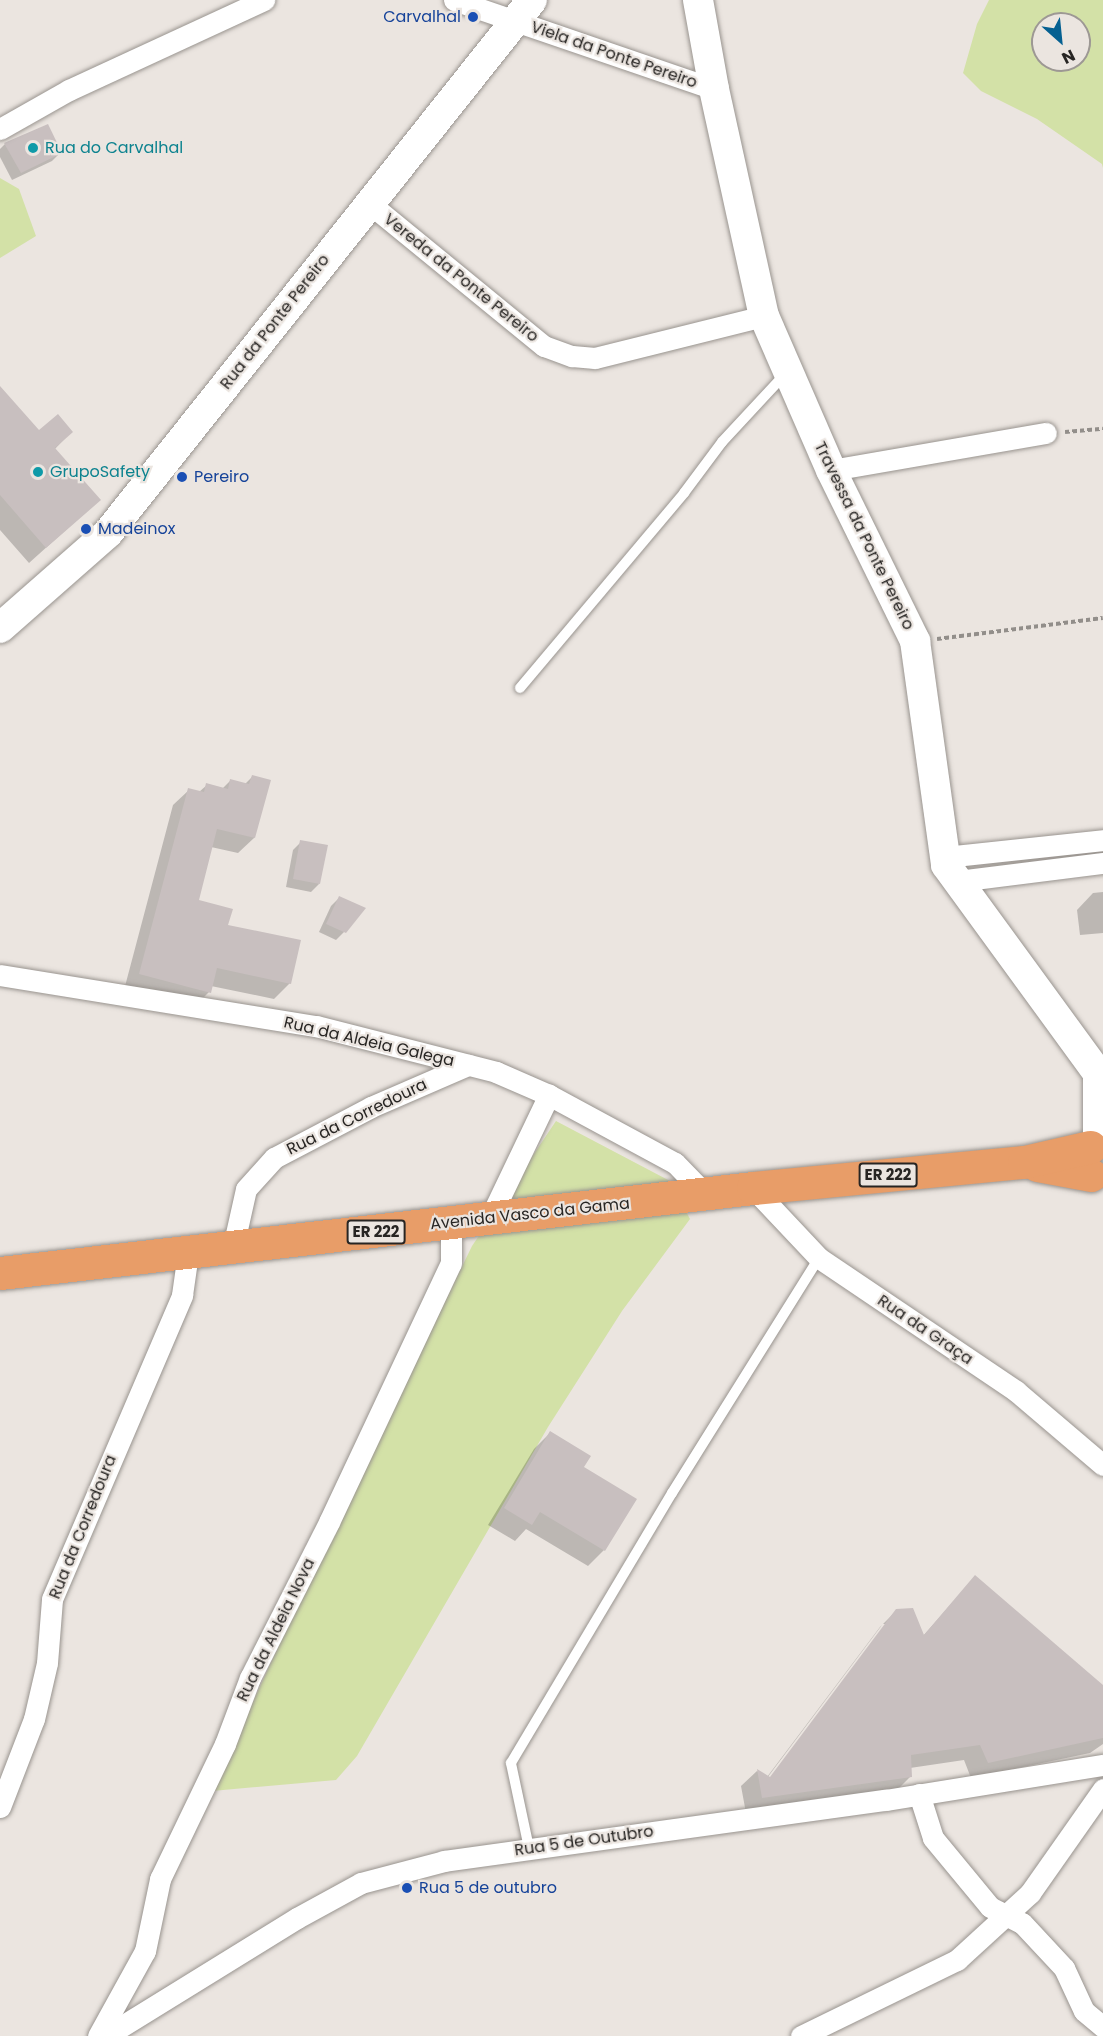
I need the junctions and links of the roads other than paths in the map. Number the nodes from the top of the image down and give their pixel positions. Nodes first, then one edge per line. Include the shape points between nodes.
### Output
1 (264, 0) edge
2 (454, 0) edge
3 (698, 0) edge
4 (523, 10) edge
5 (714, 89) junction
6 (0, 129) edge
7 (369, 203) junction
8 (764, 316) junction
9 (788, 371) junction
10 (1046, 433) road end
11 (831, 470) junction
12 (0, 628) edge
13 (520, 688) dead end
14 (1103, 840) edge
15 (1103, 863) edge
16 (951, 869) junction
17 (0, 975) edge
18 (468, 1065) junction
19 (1101, 1077) edge
20 (549, 1095) junction
21 (1097, 1155) edge
22 (753, 1188) junction
23 (705, 1194) junction
24 (489, 1220) junction
25 (451, 1224) junction
26 (233, 1247) junction
27 (188, 1253) junction
28 (819, 1258) junction
29 (0, 1273) edge
30 (1103, 1465) edge
31 (1103, 1765) edge
32 (1103, 1788) edge
33 (919, 1794) junction
34 (0, 1807) edge
35 (529, 1848) junction
36 (1008, 1916) junction
37 (1103, 2027) edge
38 (98, 2036) edge
39 (106, 2036) edge
40 (801, 2036) edge

1 - 6 street via 69,90
2 - 4 street
3 - 5 street, Travessa da Ponte Pereiro
4 - 5 street, Viela da Ponte Pereiro
4 - 7 street, Rua da Ponte Pereiro
5 - 8 street, Travessa da Ponte Pereiro
7 - 8 street, Vereda da Ponte Pereiro via 544,346 572,356 595,358
7 - 12 street, Rua da Ponte Pereiro via 108,533
8 - 9 street, Travessa da Ponte Pereiro
9 - 11 street, Travessa da Ponte Pereiro
9 - 13 lane via 722,442 677,502
10 - 11 street
11 - 16 street, Travessa da Ponte Pereiro via 915,641
14 - 16 street
15 - 16 street
16 - 19 street, Travessa da Ponte Pereiro
17 - 18 street, Rua da Aldeia Galega via 316,1026
18 - 20 street, Rua da Aldeia Galega via 496,1072
18 - 26 street, Rua da Corredoura via 371,1107 274,1158 246,1190
19 - 21 street, Travessa da Ponte Pereiro
20 - 23 street, Rua da Aldeia Galega via 675,1163
20 - 24 street
21 - 22 main road, Avenida Vasco da Gama / ER 222
22 - 23 main road, Avenida Vasco da Gama / ER 222
22 - 28 street, Rua da Graça
23 - 24 main road, Avenida Vasco da Gama / ER 222
24 - 25 main road, Avenida Vasco da Gama / ER 222
25 - 26 main road, Avenida Vasco da Gama / ER 222
25 - 38 street, Rua da Aldeia Nova via 451,1263 329,1522 250,1678 225,1744 160,1879 145,1951
26 - 27 main road, Avenida Vasco da Gama / ER 222
27 - 29 main road, Avenida Vasco da Gama / ER 222
27 - 34 street, Rua da Corredoura via 182,1294 52,1599 48,1663 34,1719
28 - 30 street, Rua da Graça via 1016,1390
28 - 35 lane via 672,1493 511,1763
31 - 33 street, Rua 5 de Outubro
32 - 36 street via 1030,1893
33 - 35 street, Rua 5 de Outubro
33 - 36 street via 933,1838 990,1907
35 - 39 street, Rua 5 de Outubro via 444,1862 361,1883 297,1917
36 - 37 street via 1022,1923 1064,1968 1084,2011
36 - 40 street via 957,1960

